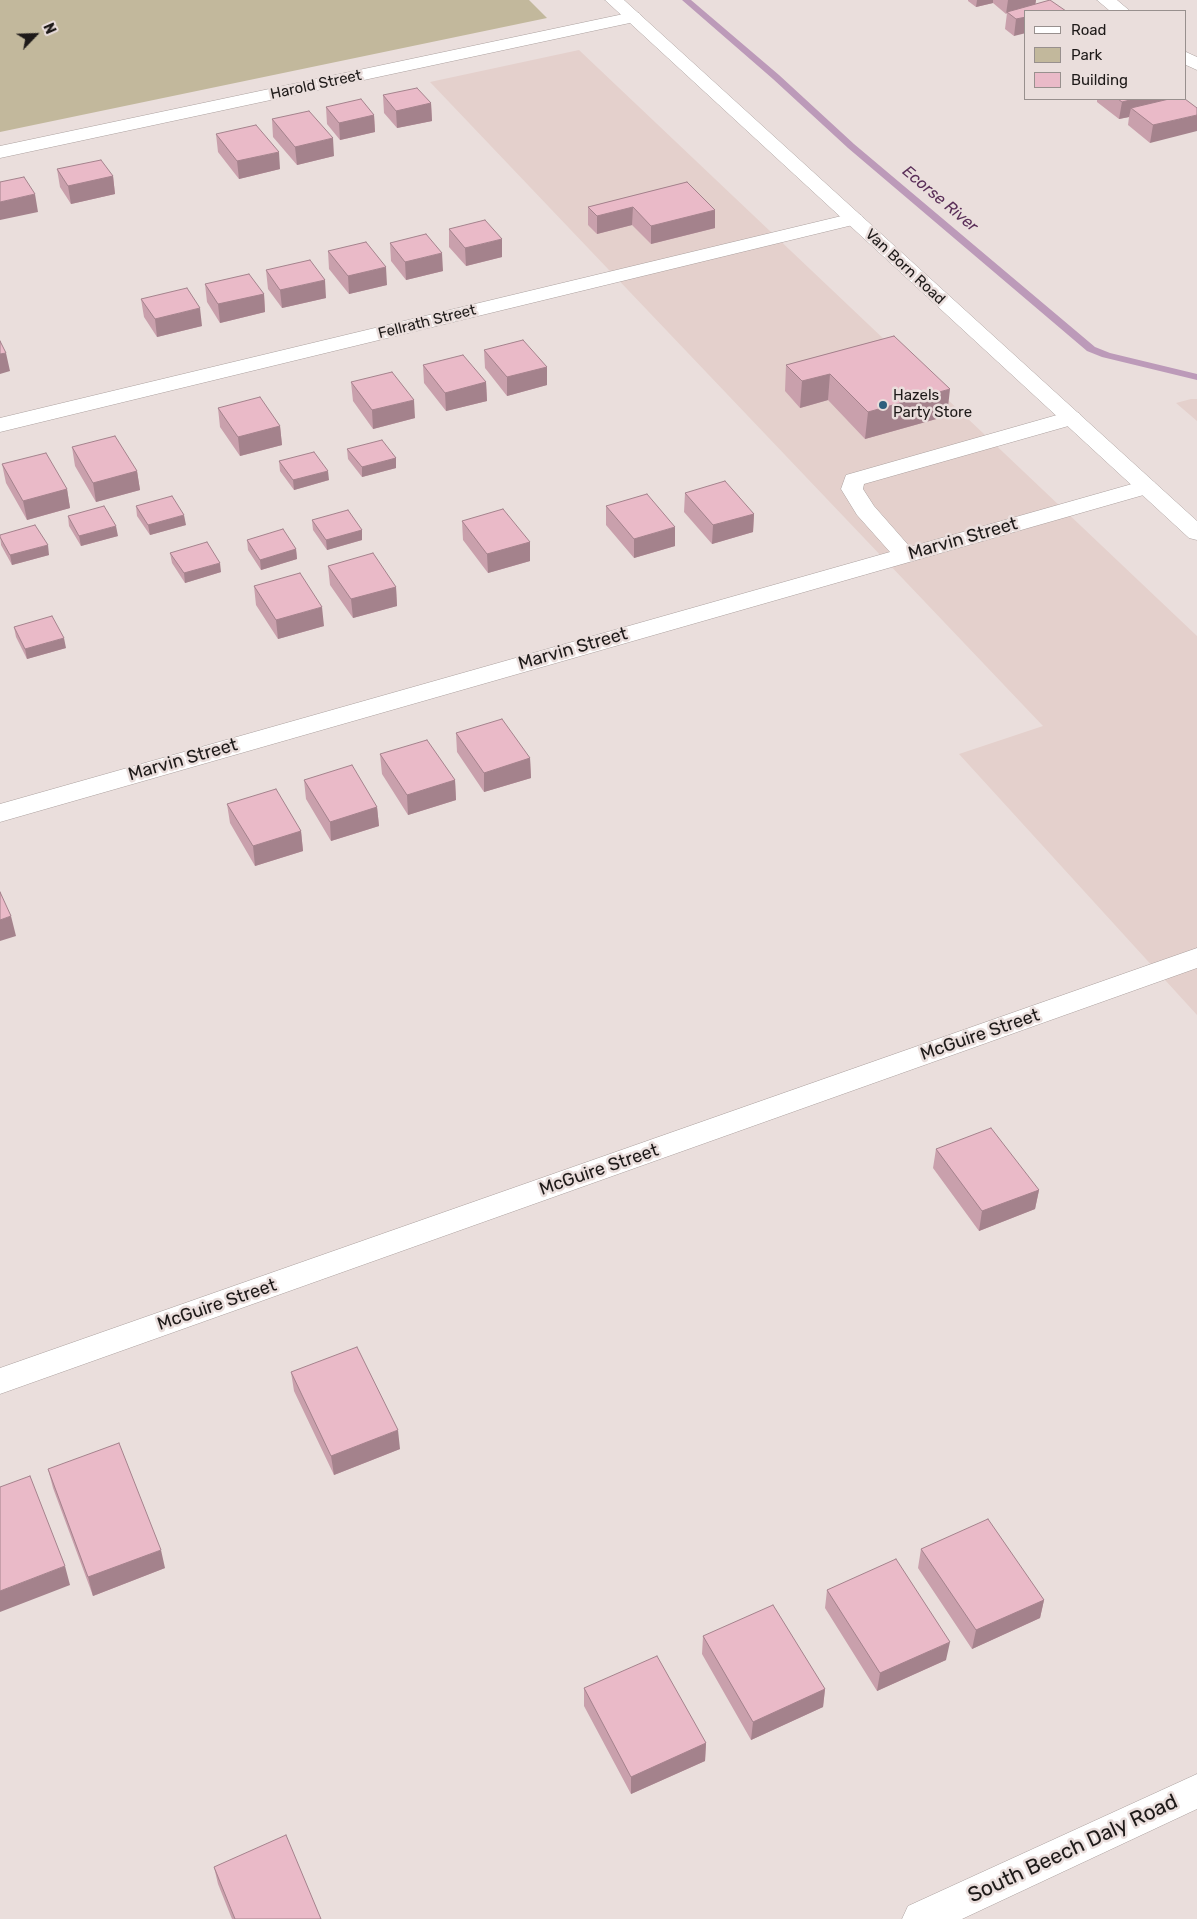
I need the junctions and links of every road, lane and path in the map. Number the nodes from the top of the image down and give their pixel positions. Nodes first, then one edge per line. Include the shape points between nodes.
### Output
1 (614, 0) edge
2 (1106, 0) edge
3 (1120, 10) edge
4 (633, 17) junction
5 (0, 152) edge
6 (854, 219) junction
7 (1071, 418) junction
8 (0, 425) edge
9 (1146, 487) junction
10 (1197, 533) edge
11 (905, 555) junction
12 (0, 813) edge
13 (1197, 958) edge
14 (0, 1381) edge
15 (1197, 1791) edge
16 (921, 1919) edge

1 - 4 street, Van Born Road
2 - 3 street
4 - 5 street, Harold Street
4 - 6 street, Van Born Road
6 - 7 street, Van Born Road
6 - 8 street, Fellrath Street
7 - 9 street, Van Born Road
7 - 11 street via 854,480 852,489 865,510
9 - 10 street, Van Born Road
9 - 11 street, Marvin Street
11 - 12 street, Marvin Street
13 - 14 street, McGuire Street
15 - 16 street, South Beech Daly Road

